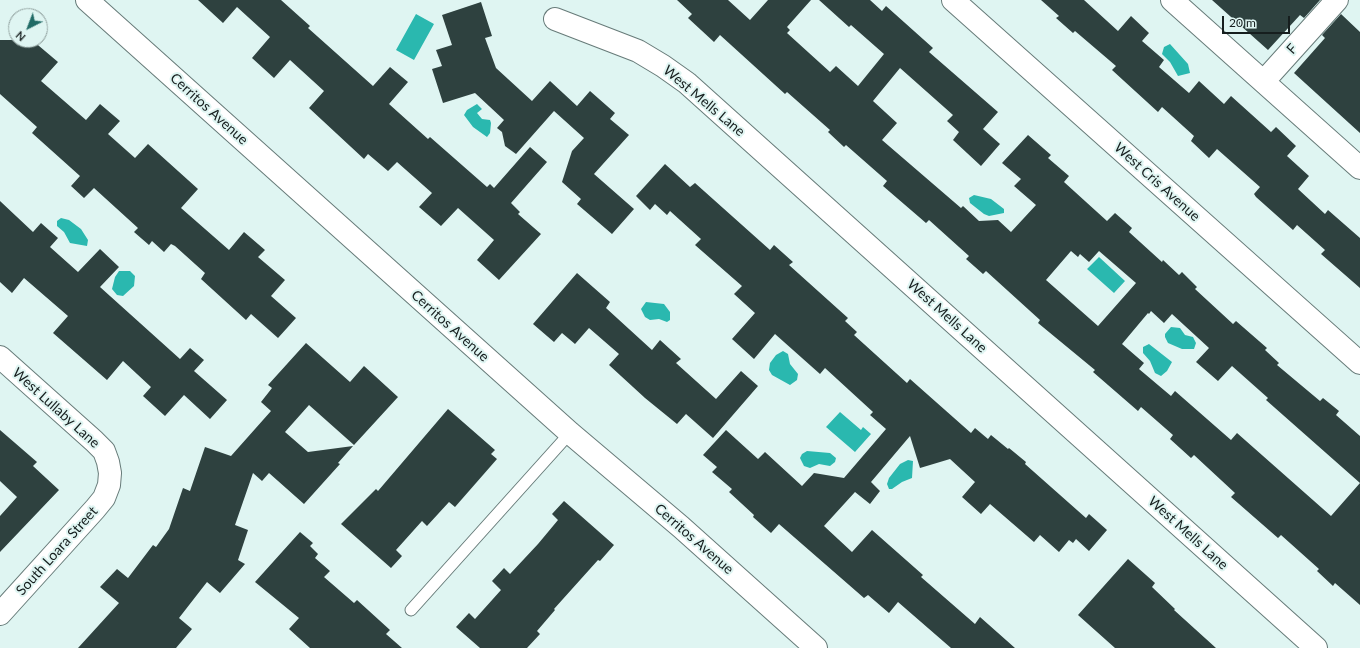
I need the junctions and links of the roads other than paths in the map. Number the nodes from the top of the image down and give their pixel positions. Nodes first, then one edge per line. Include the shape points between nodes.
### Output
1 (87, 0) edge
2 (953, 0) edge
3 (1172, 0) edge
4 (1337, 0) edge
5 (555, 19) dead end
6 (1264, 81) junction
7 (1360, 168) edge
8 (0, 357) edge
9 (1360, 363) edge
10 (570, 433) junction
11 (109, 485) joint
12 (411, 610) dead end
13 (0, 614) edge
14 (816, 648) edge
15 (1316, 648) edge

1 - 10 street, Cerritos Avenue
2 - 9 street, West Cris Avenue
3 - 6 street
4 - 6 street, F
5 - 15 street, West Mells Lane via 638,52 687,83
6 - 7 street
8 - 11 street, West Lullaby Lane via 104,451 110,473
10 - 12 lane
10 - 14 street, Cerritos Avenue via 681,527
11 - 13 street, South Loara Street via 104,498 95,509

